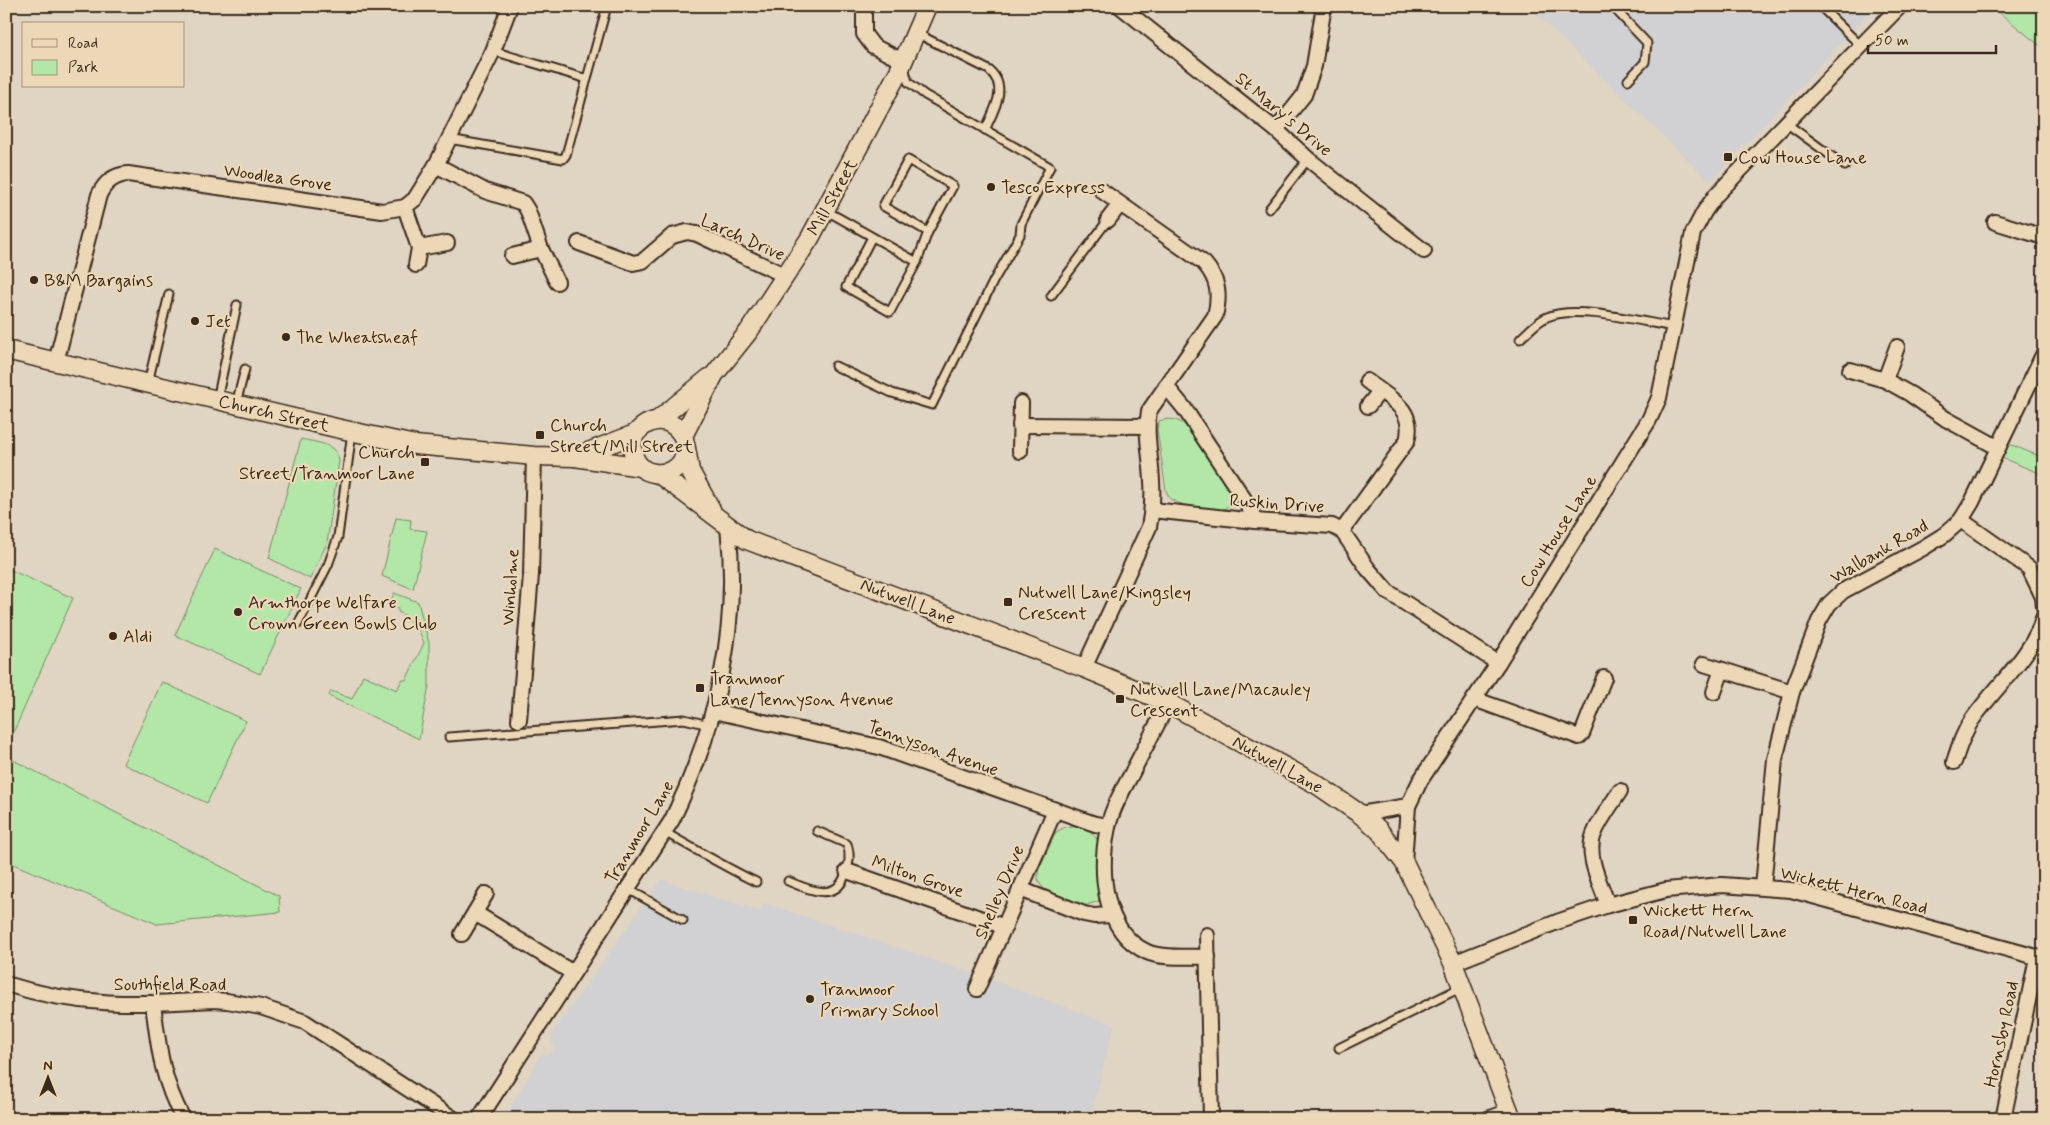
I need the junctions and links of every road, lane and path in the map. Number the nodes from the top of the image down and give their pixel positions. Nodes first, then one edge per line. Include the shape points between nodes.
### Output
1 (510, 6) edge
2 (607, 6) edge
3 (864, 6) edge
4 (927, 6) edge
5 (1120, 6) edge
6 (1324, 6) edge
7 (1612, 6) edge
8 (1820, 6) edge
9 (1900, 6) edge
10 (915, 33) junction
11 (1861, 46) junction
12 (493, 52) junction
13 (902, 61) junction
14 (587, 79) junction
15 (1628, 80) dead end
16 (1786, 123) junction
17 (985, 130) junction
18 (1276, 130) junction
19 (449, 138) junction
20 (1308, 159) junction
21 (436, 165) junction
22 (1845, 166) dead end
23 (1102, 191) dead end
24 (1120, 204) junction
25 (405, 207) junction
26 (1269, 209) dead end
27 (825, 210) junction
28 (1108, 220) joint
29 (1995, 222) dead end
30 (928, 232) junction
31 (872, 237) junction
32 (2044, 237) edge
33 (447, 243) dead end
34 (579, 243) dead end
35 (419, 248) junction
36 (541, 249) junction
37 (1424, 251) dead end
38 (512, 256) dead end
39 (917, 262) junction
40 (416, 265) dead end
41 (786, 276) junction
42 (557, 282) dead end
43 (169, 294) dead end
44 (1051, 296) dead end
45 (237, 305) dead end
46 (1674, 327) junction
47 (1520, 338) dead end
48 (1897, 347) dead end
49 (6, 350) edge
50 (2044, 353) edge
51 (56, 362) junction
52 (835, 366) dead end
53 (245, 369) dead end
54 (1850, 370) dead end
55 (714, 375) junction
56 (1885, 380) junction
57 (1367, 381) dead end
58 (148, 384) junction
59 (1166, 386) junction
60 (1380, 391) junction
61 (217, 400) junction
62 (1021, 403) dead end
63 (236, 404) junction
64 (1368, 406) dead end
65 (658, 420) junction
66 (1020, 425) junction
67 (1146, 426) junction
68 (352, 432) junction
69 (635, 434) junction
70 (685, 441) junction
71 (1998, 447) junction
72 (1020, 451) dead end
73 (534, 456) junction
74 (575, 457) junction
75 (641, 467) junction
76 (659, 474) junction
77 (1152, 510) junction
78 (713, 513) junction
79 (1960, 520) junction
80 (1255, 521) junction
81 (728, 527) junction
82 (1342, 530) junction
83 (2044, 606) edge
84 (2044, 615) edge
85 (298, 624) dead end
86 (1498, 663) junction
87 (1704, 664) dead end
88 (1084, 668) junction
89 (1722, 670) junction
90 (1604, 678) dead end
91 (1714, 692) dead end
92 (1792, 692) junction
93 (1474, 699) junction
94 (1168, 704) junction
95 (713, 711) junction
96 (519, 720) dead end
97 (709, 725) junction
98 (448, 737) dead end
99 (1954, 762) dead end
100 (1620, 790) dead end
101 (1408, 806) junction
102 (1055, 810) junction
103 (1360, 814) junction
104 (1108, 826) junction
105 (664, 832) junction
106 (817, 832) dead end
107 (1404, 862) junction
108 (847, 871) junction
109 (788, 881) dead end
110 (756, 882) dead end
111 (1764, 887) junction
112 (628, 889) junction
113 (1020, 889) junction
114 (486, 894) dead end
115 (1608, 905) junction
116 (475, 913) junction
117 (1111, 915) junction
118 (683, 920) dead end
119 (1005, 927) junction
120 (462, 934) dead end
121 (1207, 935) dead end
122 (1208, 957) junction
123 (2040, 959) edge
124 (1453, 963) junction
125 (573, 973) junction
126 (6, 984) edge
127 (1462, 987) junction
128 (977, 989) dead end
129 (153, 1004) junction
130 (1339, 1048) dead end
131 (1510, 1115) edge
132 (183, 1119) edge
133 (454, 1119) edge
134 (479, 1119) edge
135 (1211, 1119) edge
136 (1488, 1119) edge
137 (1608, 1119) edge
138 (1625, 1119) edge
139 (2003, 1119) edge

1 - 12 street
2 - 14 lane
3 - 13 street via 864,34 873,46
4 - 10 street, Mill Street
5 - 18 street, St Mary's Drive
6 - 18 street via 1314,66 1304,95
7 - 15 lane via 1646,43 1645,62
8 - 11 lane
9 - 11 street, Cow House Lane
10 - 13 street, Mill Street
10 - 17 lane via 995,76 999,99
11 - 16 street, Cow House Lane
12 - 14 lane
12 - 19 street
13 - 17 lane via 908,82
13 - 27 street, Mill Street
14 - 19 lane via 563,159
16 - 22 lane
16 - 46 street, Cow House Lane via 1716,195 1704,212 1693,233
17 - 52 lane via 1050,167 1021,224 1020,235 932,405 892,392
18 - 20 street, St Mary's Drive
19 - 21 street
20 - 26 lane
20 - 37 street, St Mary's Drive
21 - 25 street via 415,199
21 - 36 street via 485,191 523,203
23 - 24 street
24 - 28 street
24 - 59 street via 1204,263 1217,284 1219,299 1215,316
25 - 35 street
25 - 51 street, Woodlea Grove via 382,211 117,175 104,185 99,195
27 - 31 lane
27 - 41 street, Mill Street
28 - 44 lane
29 - 32 street
30 - 30 lane via 883,206 908,160 953,186
30 - 39 lane
31 - 39 lane
31 - 39 lane via 846,287 890,312
33 - 35 street
34 - 41 street, Larch Drive via 633,262 643,261 672,236 687,232 698,234
35 - 40 street
36 - 38 street
36 - 42 street
41 - 55 street, Mill Street
43 - 58 lane
45 - 61 lane
46 - 47 lane via 1563,312 1537,323
46 - 86 street, Cow House Lane via 1659,398 1649,420
48 - 56 street
49 - 51 street, Church Street
50 - 71 street, Walbank Road
51 - 58 street, Church Street
53 - 63 lane
54 - 56 street
55 - 65 street, Mill Street
55 - 70 street, Mill Street
56 - 71 street
57 - 60 street
58 - 61 street, Church Street
59 - 67 street via 1149,411
59 - 80 street via 1248,505
60 - 64 street
60 - 82 street via 1404,410 1410,431 1407,441
61 - 63 street, Church Street
62 - 66 street
63 - 68 street, Church Street
65 - 69 street via 649,422
65 - 70 street via 675,426
66 - 67 street
66 - 72 street
67 - 77 street
68 - 73 street, Church Street via 416,445
68 - 85 lane via 338,537 328,565
69 - 74 street, Church Street
69 - 75 street via 632,451
70 - 76 street via 683,459 678,466
70 - 78 street, Nutwell Lane via 690,471
71 - 79 street, Walbank Road
73 - 74 street, Church Street
73 - 96 street, Winholme via 531,575
74 - 75 street, Church Street
75 - 76 street
76 - 78 street, Nutwell Lane
77 - 80 street, Ruskin Drive
77 - 88 street via 1144,538
78 - 81 street, Nutwell Lane
79 - 83 street via 2029,568 2043,596
79 - 92 street, Walbank Road via 1930,544 1843,591 1829,604 1819,621
80 - 82 street, Ruskin Drive via 1325,524
81 - 88 street, Nutwell Lane via 747,540
81 - 95 street, Tranmoor Lane via 731,615
82 - 86 street, Ruskin Drive via 1368,570 1388,592
84 - 99 street via 2029,648 1971,721 1962,736
86 - 93 street, Cow House Lane
87 - 89 street
88 - 94 street, Nutwell Lane
89 - 91 street
89 - 92 street
90 - 93 street via 1579,737
92 - 111 street, Walbank Road via 1776,759
93 - 101 street, Cow House Lane via 1420,781
94 - 103 street, Nutwell Lane via 1316,784
94 - 104 street via 1116,802
95 - 97 street, Tranmoor Lane
95 - 102 street, Tennyson Avenue via 879,747
97 - 98 lane via 684,719
97 - 105 street, Tranmoor Lane via 689,784
100 - 115 street via 1594,835 1592,846
101 - 103 street
101 - 107 street, Cow House Lane
102 - 104 street, Tennyson Avenue
102 - 113 street, Shelley Drive
103 - 107 street, Nutwell Lane via 1378,829
104 - 117 street via 1106,890
105 - 110 lane via 721,866
105 - 112 street, Tranmoor Lane
106 - 108 lane via 847,844 850,862
107 - 124 street, Nutwell Lane
108 - 109 lane via 839,887 831,891 811,890
108 - 119 street, Milton Grove
111 - 115 street, Wickett Hern Road via 1722,885 1666,890
111 - 123 street, Wickett Hern Road via 1791,890
112 - 118 lane
112 - 125 street, Tranmoor Lane
113 - 117 street via 1084,914
113 - 119 street, Shelley Drive
114 - 116 street
115 - 124 street, Wickett Hern Road
116 - 120 street
116 - 125 street
117 - 122 street via 1124,936 1149,953
119 - 128 street, Shelley Drive
121 - 122 street
122 - 135 street
123 - 139 street, Hornsby Road
124 - 127 street, Nutwell Lane
125 - 134 street, Tranmoor Lane
126 - 129 street, Southfield Road via 68,999
127 - 130 lane
127 - 131 street, Nutwell Lane
129 - 132 street via 160,1061
129 - 133 street, Southfield Road via 227,1001 261,1007 305,1022
131 - 136 street
137 - 138 street

